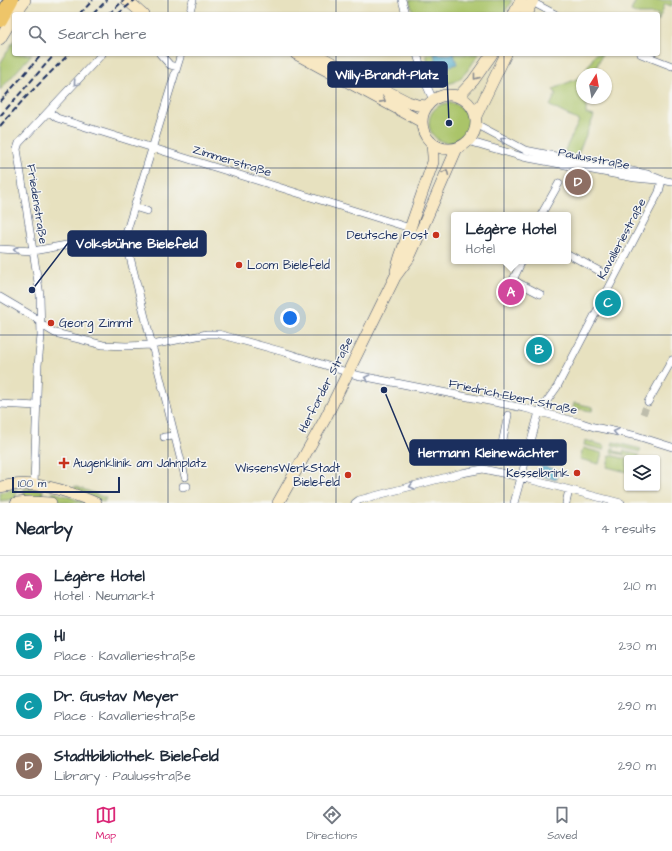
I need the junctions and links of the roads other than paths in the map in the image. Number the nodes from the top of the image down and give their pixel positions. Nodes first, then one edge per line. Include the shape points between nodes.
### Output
1 (4, 0) edge
2 (11, 0) edge
3 (25, 0) edge
4 (118, 0) edge
5 (128, 0) edge
6 (193, 0) edge
7 (402, 0) edge
8 (529, 1) edge
9 (0, 6) edge
10 (17, 12) edge
11 (135, 12) edge
12 (137, 12) edge
13 (190, 12) edge
14 (405, 12) edge
15 (516, 12) edge
16 (526, 12) edge
17 (551, 12) edge
18 (0, 20) edge
19 (12, 20) edge
20 (0, 39) edge
21 (100, 56) edge
22 (162, 56) edge
23 (180, 56) edge
24 (300, 56) edge
25 (319, 56) edge
26 (418, 56) edge
27 (491, 56) edge
28 (505, 56) edge
29 (646, 56) edge
30 (672, 66) edge
31 (177, 67) junction
32 (458, 97) junction
33 (430, 103) junction
34 (49, 112) junction
35 (476, 120) junction
36 (422, 122) junction
37 (468, 141) junction
38 (432, 144) junction
39 (153, 148) junction
40 (457, 148) junction
41 (524, 154) junction
42 (662, 180) junction
43 (672, 182) edge
44 (559, 183) dead end
45 (422, 192) junction
46 (436, 197) junction
47 (134, 207) junction
48 (147, 211) dead end
49 (543, 212) edge
50 (426, 219) junction
51 (410, 228) junction
52 (125, 237) junction
53 (0, 249) edge
54 (33, 251) junction
55 (571, 256) edge
56 (521, 264) edge
57 (603, 273) dead end
58 (395, 277) junction
59 (540, 294) dead end
60 (0, 297) edge
61 (40, 324) junction
62 (246, 333) dead end
63 (244, 341) junction
64 (152, 345) junction
65 (672, 360) edge
66 (348, 373) junction
67 (648, 402) tunnel mouth
68 (0, 404) edge
69 (37, 406) junction
70 (539, 412) junction
71 (508, 415) dead end
72 (174, 436) junction
73 (164, 437) dead end
74 (672, 447) edge
75 (514, 461) dead end
76 (185, 477) dead end
77 (520, 477) junction
78 (34, 485) junction
79 (0, 487) edge
80 (569, 490) junction
81 (16, 503) edge
82 (51, 503) edge
83 (96, 503) edge
84 (278, 503) edge
85 (355, 503) edge
86 (514, 503) edge
87 (566, 503) edge
88 (621, 503) edge

1 - 9 street
2 - 18 highway
3 - 10 street
4 - 11 street
5 - 12 street
6 - 13 street
7 - 14 street
8 - 15 street
8 - 16 street
8 - 17 street
19 - 20 street
21 -> 34 street, Friedenstraße
22 - 31 street via 170,66
23 - 31 street
24 -> 36 street
25 - 33 street via 408,102 417,105
26 - 33 street
27 -> 32 street
28 - 35 street
29 - 30 street
31 - 39 street
32 - 33 street via 449,95
32 - 35 street via 470,105
33 - 36 street
34 - 39 street, Zimmerstraße via 56,118
34 - 54 street, Friedenstraße via 20,143 18,149
35 - 37 street
41 -> 35 street, Paulusstraße
36 - 38 street via 426,136
37 - 40 street
37 - 41 street, Paulusstraße
38 - 40 street via 442,149
38 - 45 street, Herforder Straße via 433,162
39 - 47 street
39 - 51 street, Zimmerstraße
46 -> 40 street, Herforder Straße
41 - 42 street, Paulusstraße via 640,179
42 - 43 street, Paulusstraße
42 - 70 street, Kavalleriestraße via 659,192 557,387
44 - 49 street
45 - 46 street via 427,188 432,189
45 - 51 street, Herforder Straße
46 - 50 street, Herforder Straße
47 - 48 street
47 - 52 street
50 - 51 street via 419,226
50 - 58 street, Herforder Straße via 409,258
51 - 58 street, Herforder Straße
52 - 54 street via 117,236
52 - 64 street via 133,254
54 -> 53 street
54 - 61 street, Friedenstraße via 40,295
55 - 57 street
56 - 59 street via 513,280
58 - 66 street, Herforder Straße
60 - 61 street, Friedrich-Ebert-Straße via 34,317
61 - 64 street, Friedrich-Ebert-Straße via 55,333 103,345
61 - 69 street, Friedenstraße
62 - 63 street
63 - 64 street, Friedrich-Ebert-Straße via 213,334
63 - 66 street, Friedrich-Ebert-Straße
64 - 72 street
65 - 67 street
70 -> 66 street, Friedrich-Ebert-Straße
66 - 84 street, Herforder Straße
68 - 69 street
69 - 78 street, Friedenstraße
74 -> 70 street, Friedrich-Ebert-Straße
70 - 77 street
71 - 75 street via 499,458
72 - 73 street
72 - 76 street
77 - 80 street
77 -> 85 street via 483,469
77 - 86 street
78 - 79 street
78 - 83 street via 62,490
80 - 87 street
80 - 88 street
81 - 82 street

